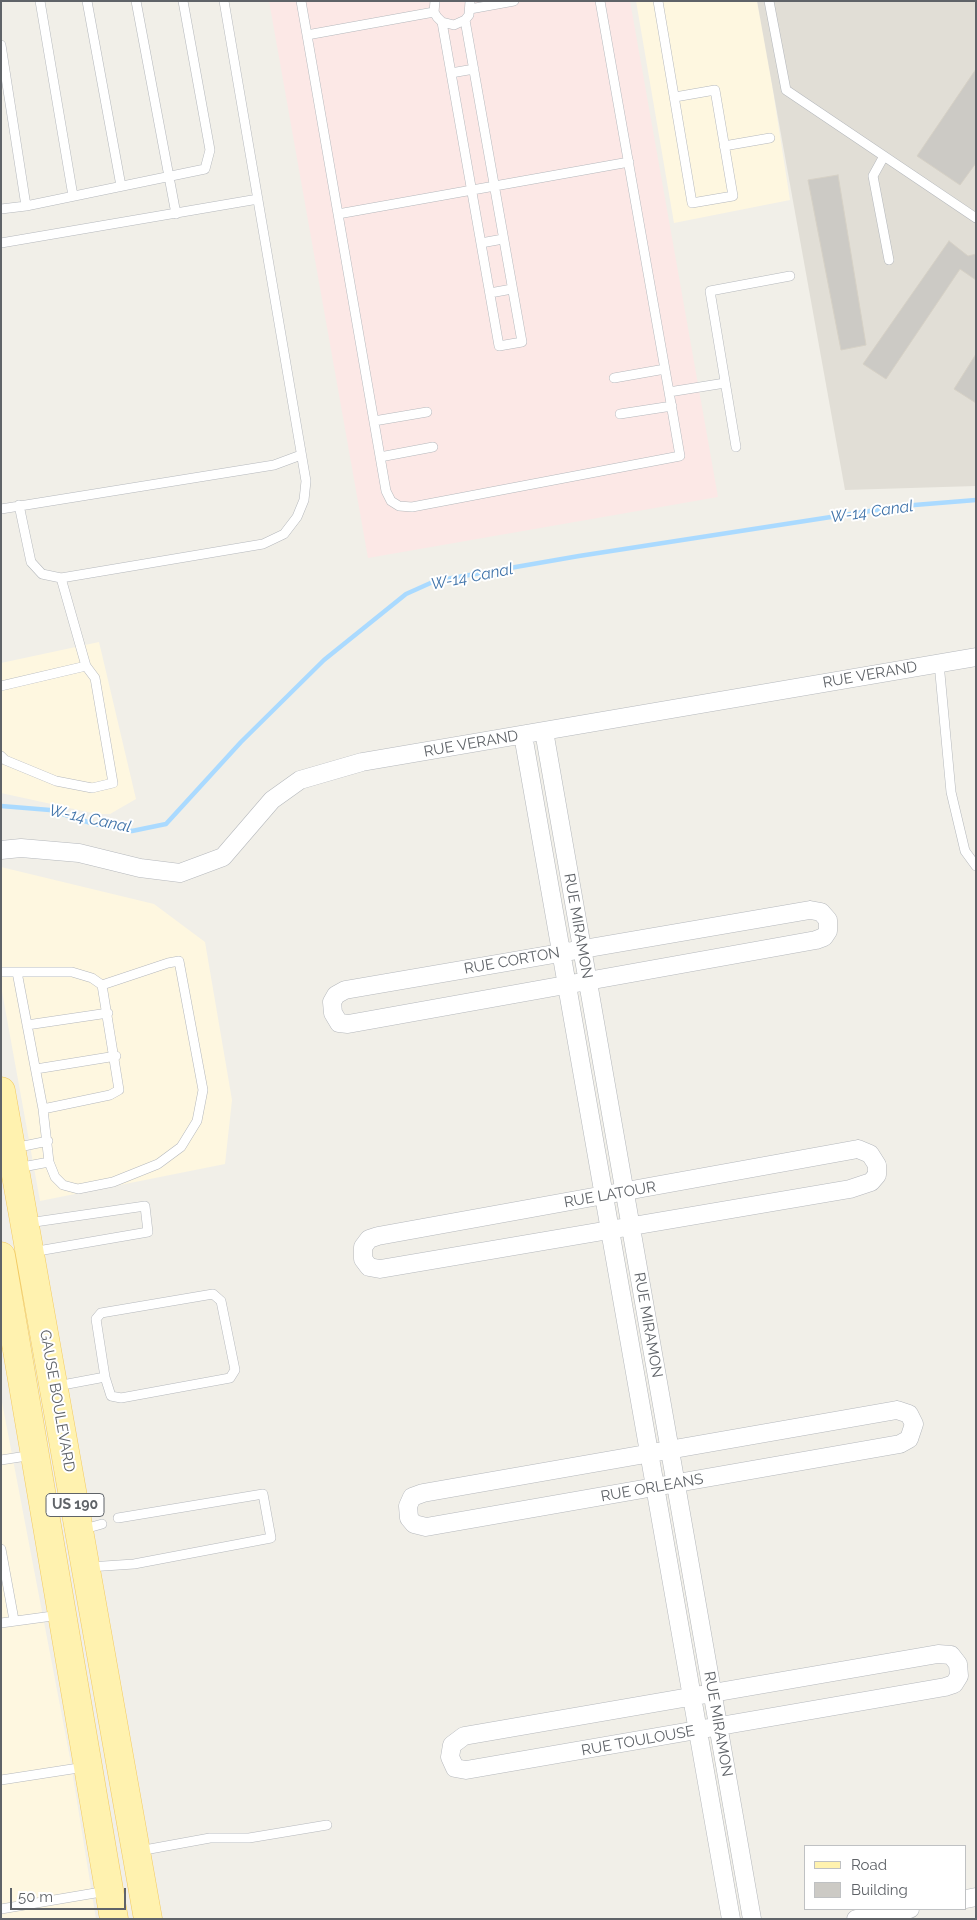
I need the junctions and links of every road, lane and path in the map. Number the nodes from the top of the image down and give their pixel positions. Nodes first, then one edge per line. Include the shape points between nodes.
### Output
1 (40, 1) edge
2 (87, 1) edge
3 (136, 1) edge
4 (183, 1) edge
5 (224, 1) edge
6 (301, 1) edge
7 (435, 1) edge
8 (514, 1) edge
9 (600, 1) edge
10 (658, 1) edge
11 (768, 1) edge
12 (494, 3) edge
13 (470, 5) edge
14 (434, 12) junction
15 (465, 20) junction
16 (442, 22) junction
17 (307, 35) junction
18 (1, 45) edge
19 (474, 69) junction
20 (451, 73) junction
21 (675, 97) junction
22 (770, 138) dead end
23 (724, 146) junction
24 (884, 156) junction
25 (629, 162) junction
26 (168, 177) junction
27 (121, 186) junction
28 (494, 186) junction
29 (472, 190) junction
30 (73, 196) junction
31 (258, 199) junction
32 (26, 206) junction
33 (1, 209) edge
34 (176, 214) junction
35 (338, 214) junction
36 (976, 218) edge
37 (504, 239) junction
38 (1, 243) edge
39 (481, 243) junction
40 (889, 260) dead end
41 (790, 276) dead end
42 (512, 289) junction
43 (490, 293) junction
44 (666, 369) junction
45 (614, 378) dead end
46 (725, 383) junction
47 (670, 392) junction
48 (672, 406) junction
49 (427, 412) dead end
50 (620, 414) dead end
51 (374, 421) junction
52 (433, 447) dead end
53 (736, 447) dead end
54 (301, 455) junction
55 (380, 457) junction
56 (19, 505) junction
57 (1, 509) edge
58 (61, 578) junction
59 (976, 657) edge
60 (939, 663) junction
61 (86, 666) junction
62 (1, 686) edge
63 (544, 731) junction
64 (523, 735) junction
65 (1, 756) edge
66 (1, 850) edge
67 (976, 866) edge
68 (582, 948) junction
69 (561, 952) junction
70 (1, 972) edge
71 (17, 972) junction
72 (588, 982) junction
73 (102, 985) junction
74 (567, 986) junction
75 (108, 1013) junction
76 (27, 1025) junction
77 (116, 1056) junction
78 (36, 1069) junction
79 (1, 1091) edge
80 (43, 1109) junction
81 (48, 1141) junction
82 (7, 1160) edge
83 (49, 1162) junction
84 (625, 1192) junction
85 (604, 1196) junction
86 (24, 1224) junction
87 (630, 1225) junction
88 (609, 1229) junction
89 (30, 1253) junction
90 (1, 1256) edge
91 (105, 1377) junction
92 (54, 1386) junction
93 (670, 1449) junction
94 (649, 1452) junction
95 (66, 1453) junction
96 (35, 1455) junction
97 (1, 1460) edge
98 (676, 1483) junction
99 (655, 1487) junction
100 (118, 1518) dead end
101 (1, 1549) edge
102 (86, 1568) junction
103 (62, 1615) junction
104 (14, 1620) junction
105 (1, 1623) edge
106 (713, 1692) junction
107 (691, 1696) junction
108 (719, 1727) junction
109 (698, 1731) junction
110 (88, 1766) junction
111 (1, 1780) edge
112 (327, 1826) dead end
113 (137, 1851) junction
114 (142, 1885) junction
115 (110, 1890) junction
116 (1, 1909) edge
117 (905, 1910) edge
118 (114, 1919) edge
119 (148, 1919) edge
120 (730, 1919) edge
121 (752, 1919) edge
122 (856, 1919) edge

1 - 30 lane
2 - 27 lane
3 - 26 lane
4 - 26 lane via 210,150 205,169
5 - 31 lane
6 - 17 lane
7 - 14 lane
8 - 12 lane
9 - 25 lane
10 - 21 lane
11 - 24 lane via 786,90
12 - 13 lane
13 - 15 lane
14 - 16 lane
14 - 17 lane
15 - 16 lane via 454,25
15 - 19 lane
16 - 20 lane
17 - 35 lane
18 - 32 lane
19 - 20 lane
19 - 28 lane
20 - 29 lane
21 - 23 lane via 715,90
21 - 23 lane via 692,203 733,196
22 - 23 lane
24 - 36 lane
24 - 40 lane via 873,176
25 - 28 lane
25 - 44 lane
26 - 27 lane
26 - 34 lane
27 - 30 lane
28 - 29 lane
28 - 37 lane
29 - 35 lane
29 - 39 lane
30 - 32 lane
31 - 34 lane
31 - 54 lane
32 - 33 lane
34 - 38 lane
35 - 51 lane
37 - 39 lane
37 - 42 lane
39 - 43 lane
41 - 46 lane via 710,292
42 - 43 lane
42 - 43 lane via 522,342 499,346
44 - 45 lane
44 - 47 lane
46 - 47 lane
46 - 53 lane
47 - 48 lane
48 - 50 lane
48 - 55 lane via 680,456 412,507 399,506 391,501
49 - 51 lane
51 - 55 lane
52 - 55 lane
54 - 56 lane via 274,465
54 - 58 lane via 306,481 304,500 297,518 284,534 263,544
56 - 57 lane
56 - 58 lane via 31,562 42,574
58 - 61 lane
59 - 60 street, RUE VERAND
60 - 63 street, RUE VERAND
60 - 67 lane via 951,792 965,851
61 - 62 lane
61 - 65 lane via 96,678 112,783 92,788 56,781
63 - 64 street, RUE VERAND
63 - 68 street, RUE MIRAMON
64 - 66 street, RUE VERAND via 362,762 300,780 272,800 223,857 180,874 79,853 21,848
64 - 69 street, RUE MIRAMON
68 - 69 street, RUE CORTON
68 - 72 street, RUE MIRAMON
68 - 72 street, RUE CORTON via 810,910 821,912 828,920 828,931 816,940
69 - 74 street, RUE MIRAMON
69 - 74 street, RUE CORTON via 345,990 332,1002 339,1023 348,1024
70 - 71 lane
71 - 73 lane via 72,972
71 - 76 lane
72 - 74 street, RUE CORTON
72 - 84 street, RUE MIRAMON
73 - 75 lane
73 - 83 lane via 179,961 203,1090 198,1121 181,1147 158,1164 114,1182 78,1188 63,1185 55,1177
74 - 85 street, RUE MIRAMON
75 - 76 lane
75 - 77 lane
76 - 78 lane
77 - 78 lane
77 - 80 lane via 120,1090 110,1096
78 - 80 lane
79 - 82 main road, GAUSE BOULEVARD / US 190
80 - 81 lane
81 - 82 lane
81 - 83 lane
82 - 83 lane
82 - 86 main road, GAUSE BOULEVARD / US 190
84 - 85 street, RUE LATOUR
84 - 87 street, RUE MIRAMON
84 - 87 street, RUE LATOUR via 847,1150 858,1149 870,1154 877,1165 877,1175 871,1182 850,1189
85 - 88 street, RUE MIRAMON
85 - 88 street, RUE LATOUR via 378,1236 369,1239 363,1247 363,1258 370,1267 380,1269
86 - 89 main road, GAUSE BOULEVARD / US 190
86 - 89 lane via 145,1206 148,1232
87 - 88 street, RUE LATOUR
87 - 93 street, RUE MIRAMON
88 - 94 street, RUE MIRAMON
89 - 92 main road, GAUSE BOULEVARD / US 190
90 - 96 main road, GAUSE BOULEVARD / US 190
91 - 91 lane via 96,1319 101,1313 213,1294 222,1301 234,1370 230,1378 121,1398 111,1396
91 - 92 lane
92 - 95 main road, GAUSE BOULEVARD / US 190
93 - 94 street, RUE ORLEANS
93 - 98 street, RUE MIRAMON
93 - 98 street, RUE ORLEANS via 898,1410 908,1414 914,1424 909,1439 900,1444
94 - 99 street, RUE MIRAMON
94 - 99 street, RUE ORLEANS via 423,1492 412,1497 408,1506 409,1518 414,1524 426,1527
95 - 96 main road
95 - 102 main road, GAUSE BOULEVARD / US 190 via 91,1527
96 - 97 lane
96 - 103 main road, GAUSE BOULEVARD / US 190
98 - 99 street, RUE ORLEANS
98 - 106 street, RUE MIRAMON
99 - 107 street, RUE MIRAMON
100 - 102 lane via 263,1494 271,1538 134,1564
101 - 104 lane
102 - 113 main road, GAUSE BOULEVARD / US 190
103 - 104 lane
103 - 110 main road, GAUSE BOULEVARD / US 190
104 - 105 lane
106 - 107 street, RUE TOULOUSE
106 - 108 street, RUE MIRAMON
106 - 108 street, RUE TOULOUSE via 938,1654 951,1655 958,1664 960,1676 945,1688
107 - 109 street, RUE MIRAMON
107 - 109 street, RUE TOULOUSE via 464,1736 452,1745 450,1757 455,1768 466,1770
108 - 109 street, RUE TOULOUSE
108 - 121 street, RUE MIRAMON
109 - 120 street, RUE MIRAMON
110 - 111 lane
110 - 115 main road, GAUSE BOULEVARD / US 190
112 - 113 lane via 250,1838 210,1838
113 - 114 main road, GAUSE BOULEVARD / US 190
114 - 115 main road
114 - 119 main road, GAUSE BOULEVARD / US 190
115 - 116 lane
115 - 118 main road, GAUSE BOULEVARD / US 190
117 - 122 street

